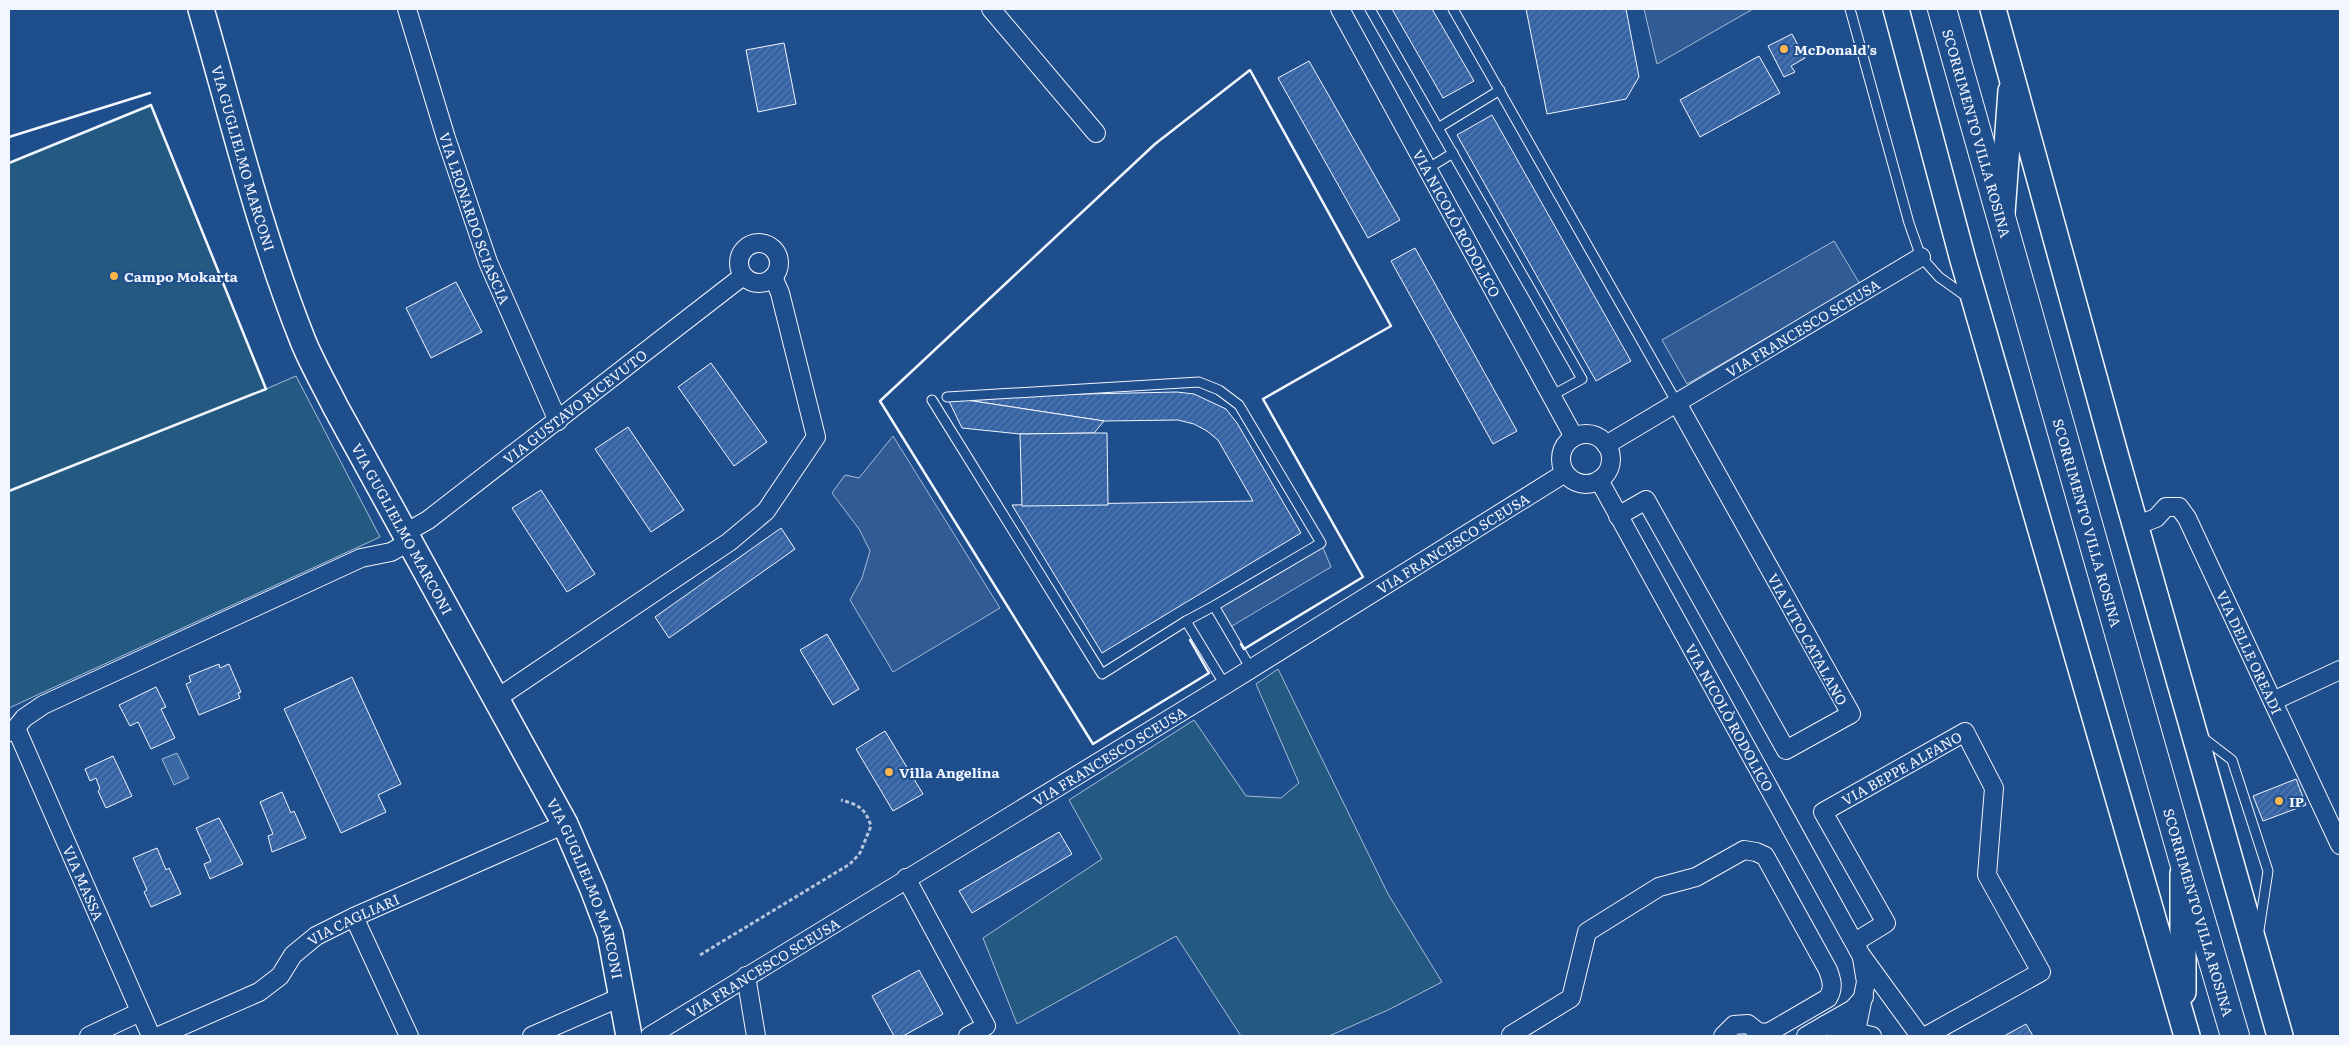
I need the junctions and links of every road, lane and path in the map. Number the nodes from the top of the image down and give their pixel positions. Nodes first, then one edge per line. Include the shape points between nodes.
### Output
1 (201, 9) edge
2 (410, 9) edge
3 (991, 9) edge
4 (1340, 9) edge
5 (1370, 9) edge
6 (1453, 9) edge
7 (1850, 9) edge
8 (1896, 9) edge
9 (1942, 9) edge
10 (1993, 9) edge
11 (2012, 74) junction
12 (1500, 90) junction
13 (1438, 128) junction
14 (1096, 133) dead end
15 (1453, 153) junction
16 (1427, 169) junction
17 (2002, 216) junction
18 (1921, 257) junction
19 (743, 276) junction
20 (773, 277) junction
21 (1976, 304) junction
22 (1551, 396) junction
23 (947, 397) dead end
24 (932, 400) dead end
25 (1677, 404) junction
26 (558, 421) junction
27 (1574, 438) junction
28 (1606, 444) junction
29 (1565, 472) junction
30 (1599, 480) junction
31 (1618, 516) junction
32 (2135, 526) junction
33 (407, 537) junction
34 (1214, 606) junction
35 (1186, 620) junction
36 (1251, 669) junction
37 (2340, 670) edge
38 (1225, 685) junction
39 (496, 699) junction
40 (2273, 701) junction
41 (12, 730) edge
42 (2193, 730) junction
43 (841, 800) dead end
44 (564, 824) junction
45 (2340, 845) edge
46 (2183, 859) junction
47 (906, 878) junction
48 (354, 917) junction
49 (1858, 948) junction
50 (2256, 950) junction
51 (700, 955) dead end
52 (746, 976) junction
53 (622, 997) junction
54 (1864, 997) junction
55 (140, 1012) junction
56 (1825, 1025) junction
57 (2185, 1028) edge
58 (1861, 1035) edge
59 (88, 1036) edge
60 (151, 1036) edge
61 (159, 1036) edge
62 (409, 1036) edge
63 (532, 1036) edge
64 (628, 1036) edge
65 (650, 1036) edge
66 (756, 1036) edge
67 (968, 1036) edge
68 (1512, 1036) edge
69 (1723, 1036) edge
70 (1806, 1036) edge
71 (1920, 1036) edge
72 (1926, 1036) edge
73 (2235, 1036) edge
74 (2280, 1036) edge

1 - 33 street, VIA GUGLIELMO MARCONI via 269,242 304,343
2 - 26 street, VIA LEONARDO SCIASCIA via 446,138 488,262
3 - 14 street
4 - 16 street, VIA NICOLÒ RODOLICO
5 - 13 lane
6 - 12 lane
7 - 18 lane
8 - 21 street
9 - 17 main road, SCORRIMENTO VILLA ROSINA
10 - 11 street
11 - 17 street
11 - 32 street
12 - 13 lane
12 - 25 lane
13 - 15 lane
15 - 16 lane
15 - 22 lane via 1582,379
16 - 22 street, VIA NICOLÒ RODOLICO
17 - 46 main road, SCORRIMENTO VILLA ROSINA
18 - 21 lane via 1939,277
18 - 25 street, VIA FRANCESCO SCEUSA
19 - 20 street via 754,283
19 - 20 street via 739,270 740,255 749,244 756,242 770,245 779,257 778,272
19 - 26 street, VIA GUSTAVO RICEVUTO
20 - 39 street via 780,293 816,437 766,511 729,542
21 - 57 street
22 - 27 street, VIA NICOLÒ RODOLICO
23 - 34 lane via 1199,382 1219,390 1239,404 1321,543
24 - 35 lane via 1102,674
25 - 28 street, VIA FRANCESCO SCEUSA
25 - 31 street, VIA VITO CATALANO via 1851,714 1786,750 1646,500
26 - 33 street, VIA GUSTAVO RICEVUTO
27 - 28 street via 1588,434
27 - 29 street via 1568,442 1561,457
28 - 30 street via 1610,452 1609,468
29 - 30 street via 1584,484
29 - 36 street, VIA FRANCESCO SCEUSA
30 - 31 street, VIA NICOLÒ RODOLICO
31 - 49 street, VIA NICOLÒ RODOLICO
32 - 40 street, VIA DELLE OREADI via 2156,518 2166,507 2179,507
32 - 42 street
33 - 39 street, VIA GUGLIELMO MARCONI
33 - 41 street, VIA GUSTAVO RICEVUTO via 391,552 361,558 43,705
34 - 35 lane
34 - 36 lane
35 - 38 lane
36 - 38 street, VIA FRANCESCO SCEUSA
37 - 40 street
38 - 47 street, VIA FRANCESCO SCEUSA
39 - 44 street, VIA GUGLIELMO MARCONI
40 - 45 street, VIA DELLE OREADI
41 - 55 street, VIA MASSA
42 - 50 street
42 - 50 lane via 2232,760 2268,871
43 - 51 path via 856,804 866,813 871,826 860,853 850,864
44 - 48 street, VIA CAGLIARI
44 - 53 street, VIA GUGLIELMO MARCONI via 610,934
46 - 57 street
46 - 73 main road, SCORRIMENTO VILLA ROSINA
47 - 52 street, VIA FRANCESCO SCEUSA
47 - 67 street via 986,1026
48 - 61 street, VIA CAGLIARI via 316,936 293,955 280,976 259,992
48 - 62 street
49 - 54 street via 1866,982
49 - 71 street
49 - 72 street, VIA BEPPE ALFANO via 1886,923 1823,812 1965,732 1994,788 1987,875 2041,972
50 - 74 street
52 - 65 street, VIA FRANCESCO SCEUSA
52 - 66 street
53 - 63 street
53 - 64 street, VIA GUGLIELMO MARCONI
54 - 56 street via 1853,1009
54 - 58 street
55 - 59 street
55 - 60 street, VIA MASSA
56 - 58 street
56 - 70 street
68 - 69 street via 1571,998 1587,932 1659,887 1696,877 1744,850 1765,856 1828,970 1832,992 1828,998 1768,1033 1758,1032 1748,1024 1734,1025

